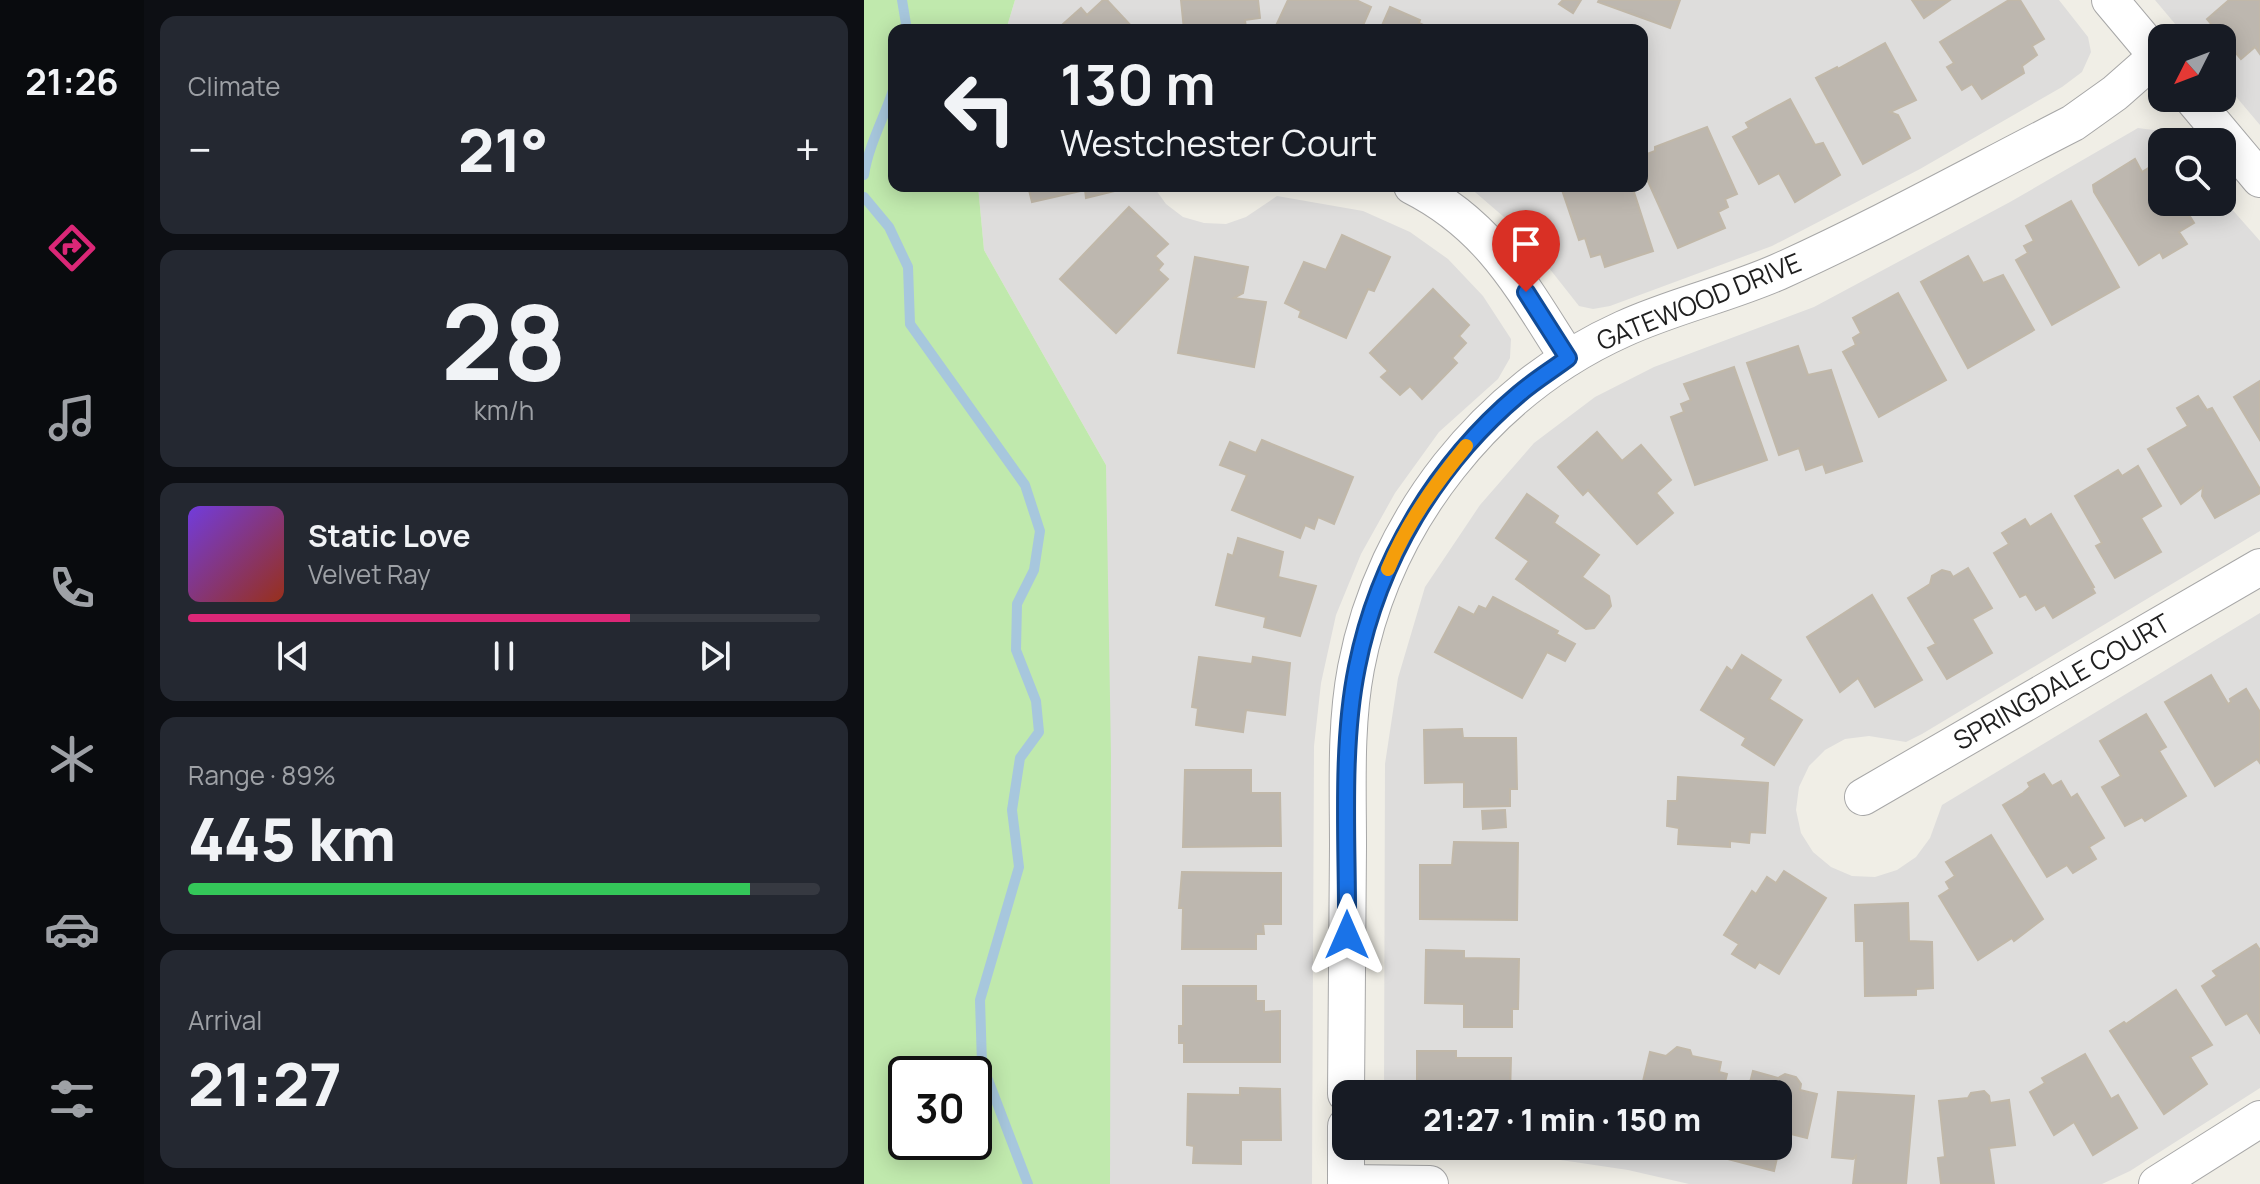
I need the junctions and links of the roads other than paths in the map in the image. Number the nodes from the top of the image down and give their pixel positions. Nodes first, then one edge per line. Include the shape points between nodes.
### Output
1 (2110, 0) edge
2 (2148, 45) edge
3 (2148, 68) edge
4 (2204, 112) edge
5 (2260, 179) edge
6 (1424, 192) edge
7 (1568, 358) junction
8 (2260, 567) edge
9 (1863, 797) dead end
10 (1346, 1080) edge
11 (2260, 1119) edge
12 (1346, 1160) edge
13 (1346, 1184) edge
14 (1430, 1184) edge
15 (2157, 1184) edge

1 - 2 street
3 - 7 street, GATEWOOD DRIVE via 2073,123 1776,273 1623,329
4 - 5 street
6 - 7 street via 1474,227 1509,266
7 - 10 street, GATEWOOD DRIVE via 1473,437 1431,490 1397,548 1372,607 1356,668 1348,745
8 - 9 street, SPRINGDALE COURT
11 - 15 street
12 - 13 street
13 - 14 street

